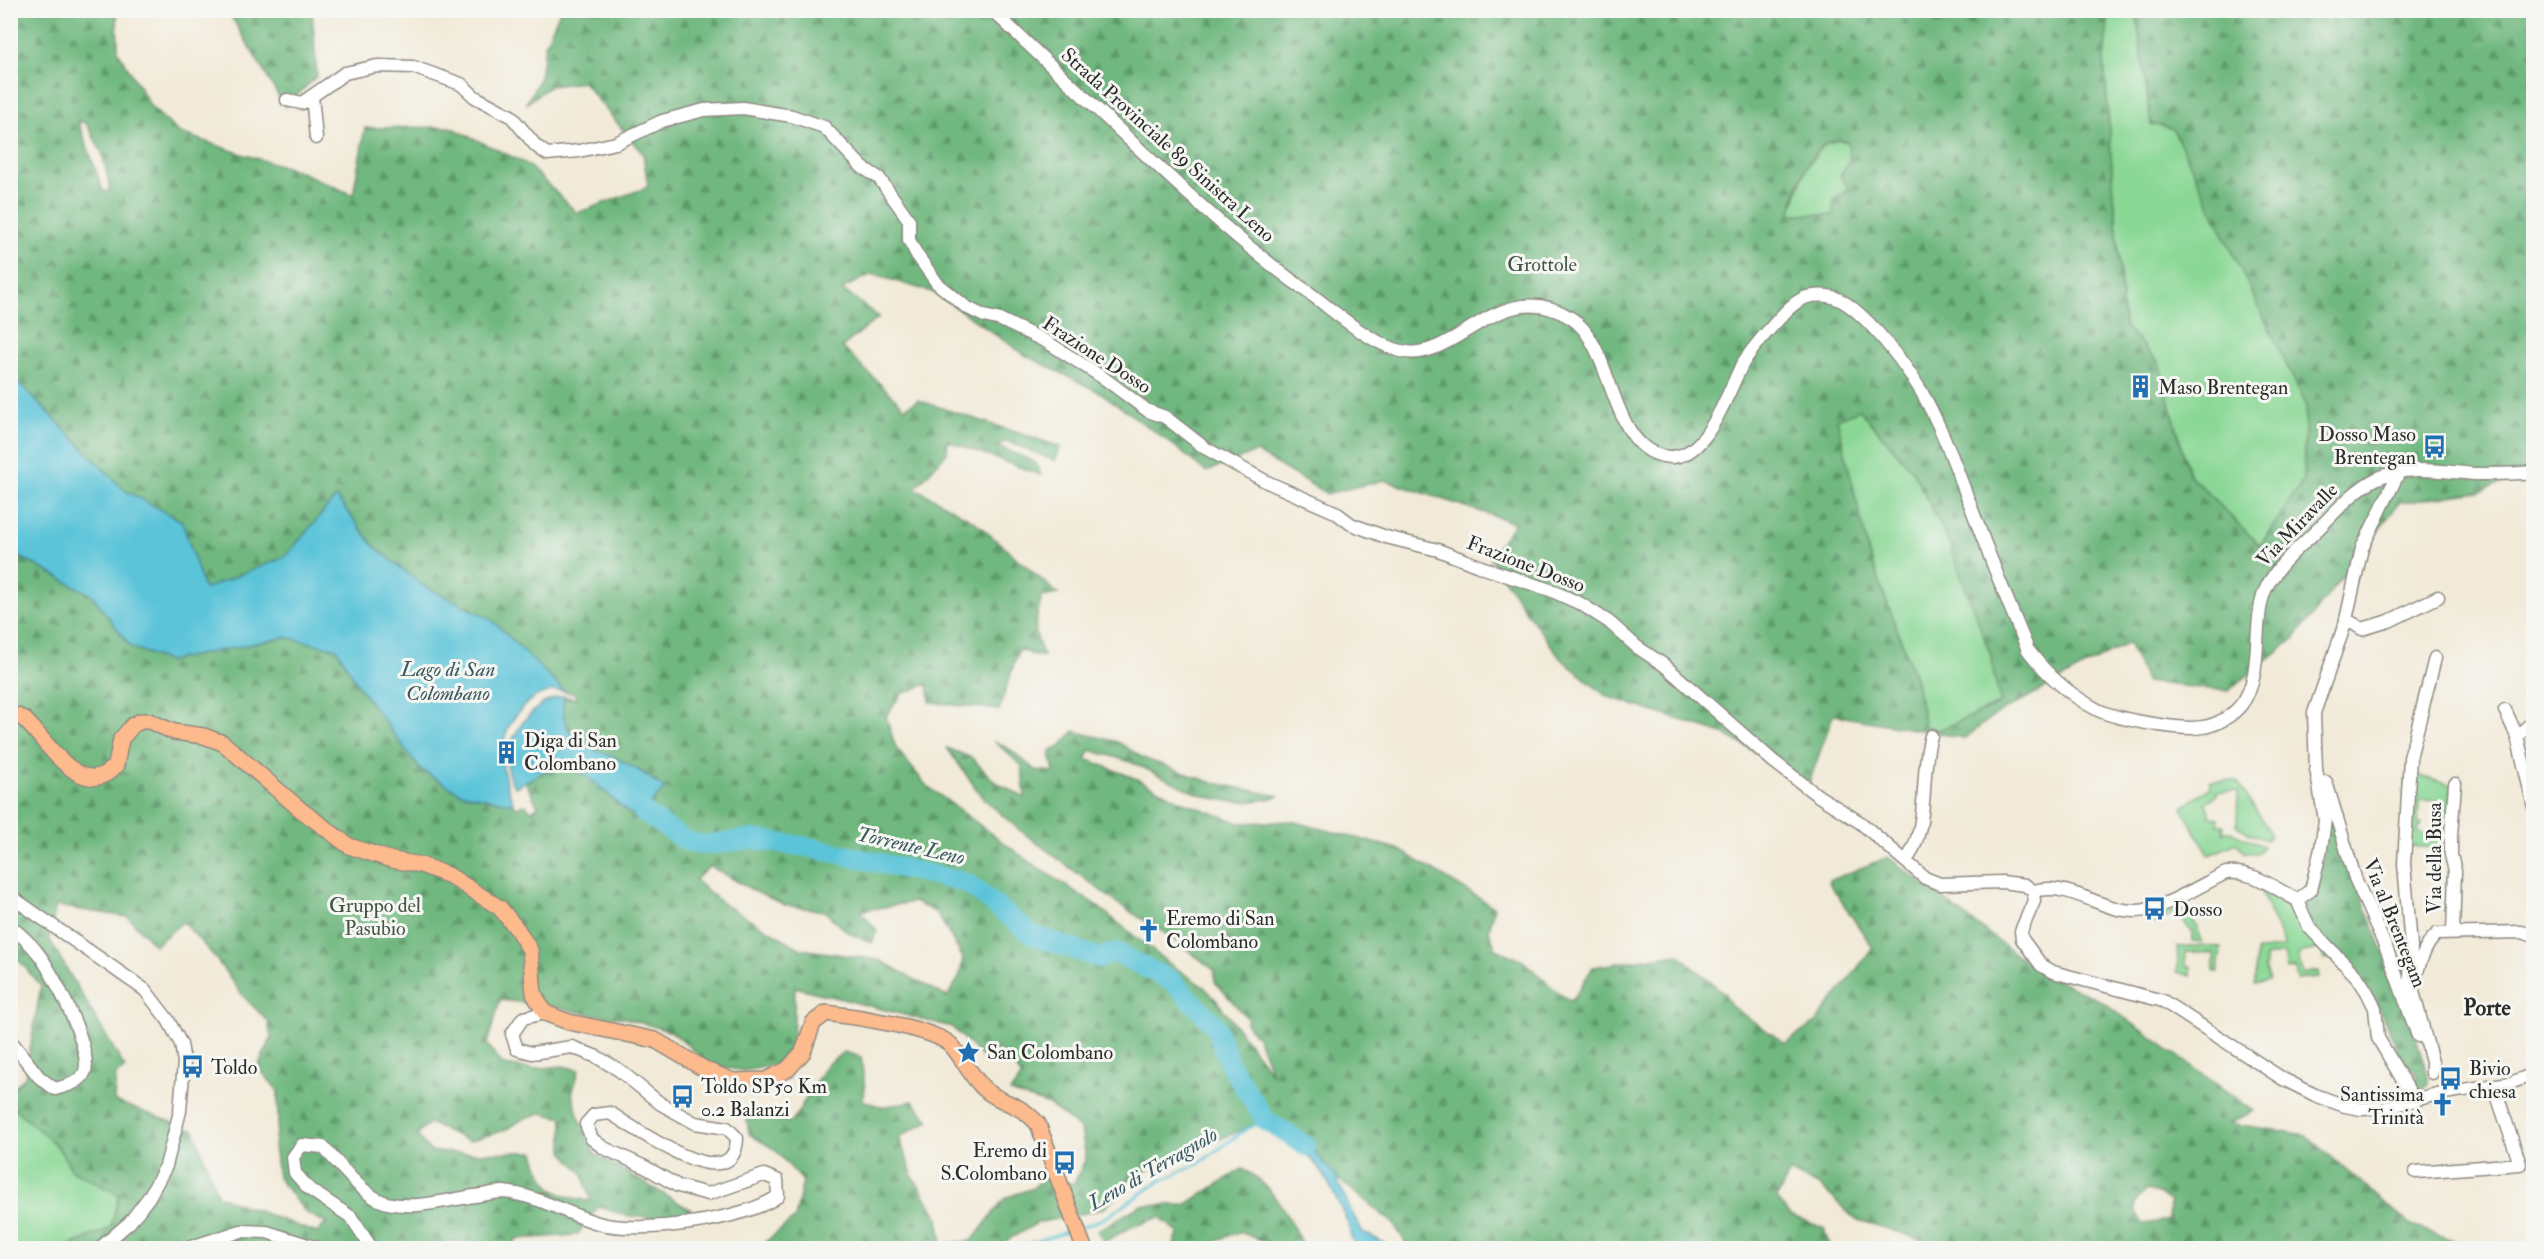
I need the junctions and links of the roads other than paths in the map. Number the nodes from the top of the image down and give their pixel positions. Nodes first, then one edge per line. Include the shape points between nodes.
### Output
1 (992, 10) edge
2 (312, 96) junction
3 (287, 100) dead end
4 (316, 138) dead end
5 (1920, 390) joint
6 (2400, 471) junction
7 (2534, 472) edge
8 (2438, 597) dead end
9 (2346, 619) junction
10 (2435, 658) dead end
11 (2505, 710) dead end
12 (10, 714) edge
13 (2534, 721) edge
14 (1930, 736) dead end
15 (2517, 736) junction
16 (2316, 769) junction
17 (2456, 784) dead end
18 (2534, 807) edge
19 (1904, 859) junction
20 (2033, 891) junction
21 (10, 896) edge
22 (2297, 900) junction
23 (10, 926) edge
24 (2453, 933) junction
25 (2534, 936) edge
26 (2415, 997) junction
27 (545, 1013) junction
28 (10, 1041) edge
29 (2432, 1073) junction
30 (2534, 1074) edge
31 (2494, 1086) junction
32 (2437, 1094) junction
33 (2415, 1101) junction
34 (2416, 1172) dead end
35 (1083, 1247) edge
36 (100, 1248) edge
37 (188, 1248) edge
38 (318, 1248) edge
39 (367, 1248) edge

1 - 5 street, Strada Provinciale 89 Sinistra Leno via 1224,227 1370,337 1400,351 1427,350 1513,307 1541,306 1554,310 1581,325 1591,339 1632,433 1648,451 1678,457 1694,449 1706,436 1743,363 1783,314 1804,298 1828,296 1848,304 1888,344
2 - 3 street, Frazione Dosso via 302,103
2 - 4 street
2 - 19 street, Frazione Dosso via 345,73 395,65 420,69 461,84 475,97 510,116 547,154 616,143 655,124 704,110 743,108 772,112 824,128 862,167 879,178 909,220 909,240 917,255 937,282 966,307 1047,342 1148,411 1165,417 1205,448 1352,524 1438,550 1581,604 1664,665 1801,784 1861,823
5 - 6 street, Via Miravalle via 1948,447 2028,650 2065,689 2098,710 2128,719 2203,727 2217,723 2240,707 2253,677 2266,586 2355,493 2377,478
6 - 7 street, Via Miravalle
6 - 9 street, Via al Brentegam via 2362,548
8 - 9 street via 2374,627 2362,628
9 - 16 street, Via al Brentegam via 2314,713
10 - 26 street via 2408,777 2404,864 2410,980
11 - 15 street
12 - 27 main road via 22,718 71,770 93,777 111,771 119,757 121,739 141,721 223,743 349,846 450,876 500,908 530,950 534,994
13 - 15 street
14 - 19 street via 1922,815 1912,853
15 - 18 street
16 - 22 street, Via al Brentegam via 2325,820 2321,849 2311,890
16 - 29 street, Via al Brentegam via 2324,778 2355,878
17 - 24 street, Via della Busa via 2451,835 2455,871
19 - 20 street via 1925,878 1940,884 2016,882
20 - 22 street via 2058,888 2136,912 2235,872 2259,878
20 - 33 street via 2034,901 2021,931 2022,939 2041,965 2053,972 2163,1001 2283,1079 2330,1101 2375,1110
21 - 36 street via 145,990 181,1044 184,1062 180,1111 166,1166 137,1214
22 - 33 street via 2308,927 2367,992 2375,1008 2378,1038
23 - 28 street via 37,952 52,974 73,1018 85,1057 85,1072 75,1083 55,1089 39,1077
24 - 25 street, Via della Busa via 2522,932
24 - 26 street, Via della Busa via 2432,938 2415,980
26 - 29 street
27 - 35 main road via 569,1022 655,1040 705,1070 733,1081 766,1080 788,1069 803,1052 813,1023 826,1013 930,1034 949,1043 987,1092 1015,1104 1038,1124
27 - 39 street via 523,1018 512,1034 517,1049 532,1053 572,1047 597,1057 620,1070 661,1104 695,1123 727,1128 737,1138 736,1151 723,1164 674,1153 610,1113 594,1116 586,1124 592,1139 678,1186 708,1194 764,1175 777,1180 778,1196 765,1206 675,1226 637,1228 599,1224 540,1200 502,1192 407,1206 385,1203 365,1192 322,1147 302,1145 293,1157 295,1173 309,1189 351,1217 365,1235
29 - 32 street, Via al Brentegam
30 - 31 street
31 - 32 street
31 - 34 street via 2520,1164
32 - 33 street
37 - 38 street via 241,1230 267,1232

